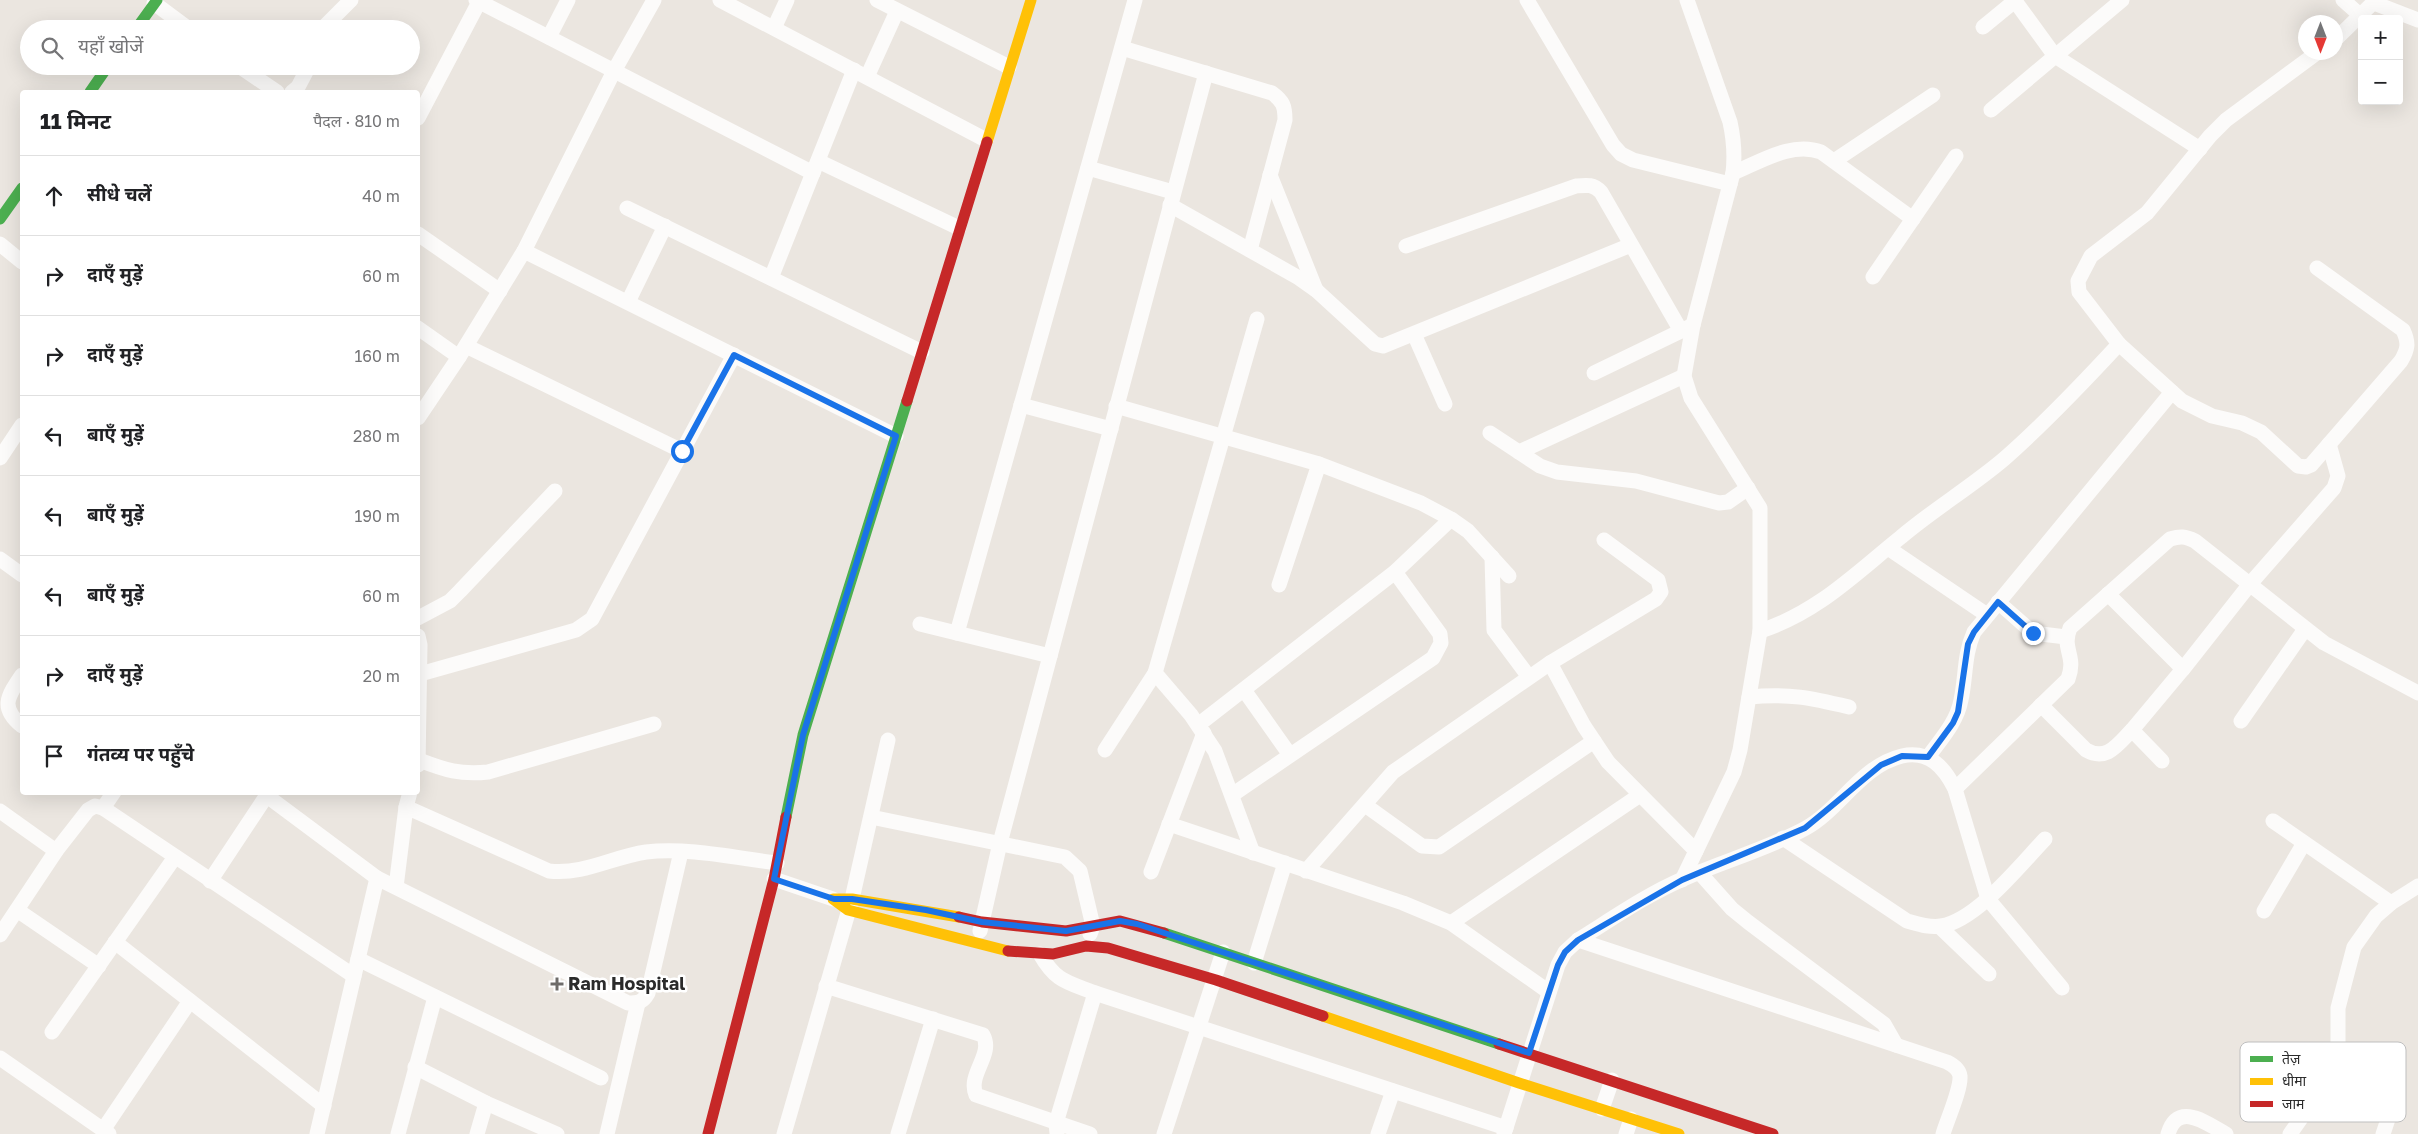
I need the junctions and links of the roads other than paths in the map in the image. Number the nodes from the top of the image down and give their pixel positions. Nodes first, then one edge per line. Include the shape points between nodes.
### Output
1 (351, 0) edge
2 (568, 0) edge
3 (654, 0) edge
4 (720, 0) edge
5 (788, 0) edge
6 (877, 0) edge
7 (1031, 0) edge
8 (1135, 0) edge
9 (1527, 0) edge
10 (1687, 0) edge
11 (2016, 0) edge
12 (2122, 0) edge
13 (2343, 0) edge
14 (477, 1) edge
15 (156, 2) edge
16 (2375, 2) edge
17 (898, 10) junction
18 (2360, 15) edge
19 (2362, 15) edge
20 (2358, 19) edge
21 (143, 20) edge
22 (178, 20) edge
23 (331, 20) edge
24 (2418, 20) edge
25 (1983, 27) dead end
26 (774, 28) junction
27 (2343, 33) edge
28 (548, 37) junction
29 (1122, 48) junction
30 (2056, 56) junction
31 (2307, 60) edge
32 (1009, 67) junction
33 (614, 71) junction
34 (861, 74) junction
35 (1206, 74) junction
36 (102, 75) edge
37 (251, 75) edge
38 (304, 75) edge
39 (91, 90) edge
40 (270, 90) edge
41 (294, 90) edge
42 (1934, 95) dead end
43 (1991, 110) dead end
44 (420, 114) edge
45 (986, 140) junction
46 (2200, 148) junction
47 (1956, 156) dead end
48 (1834, 161) junction
49 (816, 167) junction
50 (1088, 168) junction
51 (1270, 175) junction
52 (1731, 178) junction
53 (20, 191) edge
54 (1172, 198) junction
55 (626, 208) dead end
56 (0, 219) edge
57 (1913, 219) junction
58 (665, 226) junction
59 (959, 228) junction
60 (420, 235) edge
61 (0, 244) edge
62 (1631, 245) junction
63 (1406, 246) dead end
64 (1250, 250) junction
65 (524, 251) junction
66 (20, 260) edge
67 (2317, 268) dead end
68 (771, 278) junction
69 (1873, 278) dead end
70 (1316, 290) junction
71 (500, 291) junction
72 (628, 302) junction
73 (1257, 319) dead end
74 (1687, 328) junction
75 (420, 329) edge
76 (1414, 334) junction
77 (2120, 344) junction
78 (463, 352) junction
79 (922, 352) junction
80 (734, 355) junction
81 (2413, 355) edge
82 (1594, 373) dead end
83 (1684, 376) junction
84 (2172, 392) junction
85 (1445, 404) dead end
86 (1021, 405) junction
87 (1116, 406) junction
88 (420, 415) edge
89 (20, 428) edge
90 (1111, 429) junction
91 (1490, 433) dead end
92 (896, 436) junction
93 (1223, 436) junction
94 (2329, 444) junction
95 (682, 451) junction
96 (1519, 452) junction
97 (0, 458) edge
98 (1319, 464) junction
99 (1748, 488) junction
100 (555, 491) dead end
101 (1451, 519) junction
102 (1604, 540) dead end
103 (1888, 548) junction
104 (1492, 557) junction
105 (0, 558) edge
106 (1395, 572) junction
107 (20, 573) edge
108 (1509, 576) dead end
109 (2250, 584) junction
110 (1279, 585) dead end
111 (2108, 594) junction
112 (1998, 602) junction
113 (1987, 615) junction
114 (420, 617) edge
115 (920, 624) dead end
116 (2305, 630) junction
117 (1760, 631) junction
118 (957, 633) junction
119 (2066, 637) junction
120 (420, 645) edge
121 (1050, 656) junction
122 (1550, 663) junction
123 (2183, 669) junction
124 (1155, 673) junction
125 (420, 674) joint
126 (1529, 677) junction
127 (20, 678) edge
128 (1244, 690) junction
129 (2418, 693) edge
130 (1749, 697) junction
131 (4, 701) edge
132 (2042, 706) junction
133 (1849, 707) dead end
134 (2242, 721) dead end
135 (654, 724) dead end
136 (20, 725) edge
137 (1201, 729) junction
138 (2132, 730) junction
139 (888, 740) dead end
140 (1594, 741) junction
141 (1105, 750) dead end
142 (1290, 755) junction
143 (1928, 757) junction
144 (2162, 761) dead end
145 (420, 763) edge
146 (1954, 789) junction
147 (112, 795) edge
148 (267, 795) edge
149 (269, 795) edge
150 (1232, 795) junction
151 (1640, 795) junction
152 (408, 800) edge
153 (1365, 804) junction
154 (104, 808) junction
155 (0, 811) edge
156 (871, 817) junction
157 (2273, 821) dead end
158 (1170, 824) junction
159 (1784, 838) junction
160 (2045, 839) dead end
161 (2304, 842) junction
162 (1000, 844) junction
163 (56, 851) junction
164 (1696, 851) junction
165 (681, 852) junction
166 (1253, 853) junction
167 (175, 857) junction
168 (777, 863) junction
169 (1285, 863) junction
170 (1306, 870) junction
171 (1151, 872) dead end
172 (1699, 872) junction
173 (378, 878) junction
174 (774, 879) junction
175 (1682, 880) junction
176 (210, 881) junction
177 (2418, 886) edge
178 (396, 887) junction
179 (834, 899) joint
180 (1988, 899) junction
181 (2391, 903) junction
182 (850, 905) junction
183 (17, 910) junction
184 (2264, 911) dead end
185 (982, 922) junction
186 (1451, 924) junction
187 (1093, 926) junction
188 (1940, 927) junction
189 (0, 935) edge
190 (1578, 940) junction
191 (116, 942) junction
192 (977, 944) junction
193 (1086, 946) junction
194 (1223, 952) junction
195 (1040, 954) junction
196 (358, 959) junction
197 (1254, 963) junction
198 (99, 966) junction
199 (1989, 974) dead end
200 (354, 976) junction
201 (1216, 980) junction
202 (826, 986) junction
203 (2062, 988) dead end
204 (1549, 992) junction
205 (1096, 993) junction
206 (435, 997) junction
207 (190, 1001) junction
208 (638, 1003) junction
209 (933, 1019) junction
210 (1200, 1028) junction
211 (52, 1032) dead end
212 (2338, 1042) edge
213 (1896, 1045) junction
214 (1529, 1053) junction
215 (0, 1058) edge
216 (415, 1067) junction
217 (601, 1078) dead end
218 (1612, 1080) junction
219 (1519, 1083) junction
220 (1393, 1091) junction
221 (486, 1103) junction
222 (324, 1106) junction
223 (1602, 1110) junction
224 (1631, 1119) junction
225 (2298, 1122) edge
226 (2387, 1122) edge
227 (1056, 1128) edge
228 (1505, 1131) edge
229 (106, 1132) edge
230 (1767, 1133) edge
231 (317, 1134) edge
232 (398, 1134) edge
233 (477, 1134) edge
234 (557, 1134) edge
235 (607, 1134) edge
236 (708, 1134) edge
237 (784, 1134) edge
238 (898, 1134) edge
239 (1090, 1134) edge
240 (1164, 1134) edge
241 (1378, 1134) edge
242 (1626, 1134) edge
243 (1679, 1134) edge
244 (1942, 1134) edge
245 (2168, 1134) edge
246 (2226, 1134) edge
247 (2290, 1134) edge
248 (2383, 1134) edge

1 - 23 street
2 - 28 street
3 - 33 street
4 - 26 street
5 - 26 street
6 - 17 street
7 - 32 street
8 - 29 street
9 - 52 street via 1621,154 1633,160
10 - 52 street via 1730,122 1734,141
11 - 25 street
11 - 30 street
12 - 30 street
13 - 18 street
14 - 28 street
14 - 44 street
15 - 21 street
15 - 22 street
16 - 19 street
16 - 24 street
17 - 32 street
17 - 34 street
20 - 27 street
26 - 34 street
28 - 33 street
29 - 35 street
29 - 50 street
30 - 43 street
30 - 46 street
31 - 46 street via 2226,120
32 - 45 street
33 - 49 street
33 - 65 street
34 - 45 street
34 - 49 street
35 - 51 street via 1272,93 1282,100 1285,120
35 - 54 street
36 - 39 street
37 - 40 street
38 - 41 street
42 - 48 street
45 - 59 street
46 - 77 street via 2147,213 2090,256 2082,270 2079,292
47 - 57 street
48 - 52 street via 1821,152 1802,148 1790,150
48 - 57 street
49 - 59 street
49 - 68 street
50 - 54 street
50 - 86 street
51 - 64 street
51 - 70 street
52 - 74 street
53 - 56 street
54 - 64 street
54 - 87 street
55 - 58 street
57 - 69 street
58 - 68 street
58 - 72 street
59 - 79 street
60 - 71 street
61 - 66 street
62 - 63 street via 1601,192 1588,184
62 - 74 street
62 - 76 street
64 - 70 street
65 - 71 street
65 - 72 street
67 - 81 street via 2403,330
68 - 79 street
70 - 76 street via 1375,344 1383,346
71 - 78 street
72 - 80 street
73 - 93 street
74 - 82 street
74 - 83 street
75 - 78 street
76 - 85 street
77 - 84 street
77 - 103 street via 2045,422 2004,459
78 - 88 street
78 - 95 street
79 - 92 street
80 - 92 street
80 - 95 street
81 - 94 street via 2401,361
83 - 96 street
83 - 99 street via 1691,398
84 - 94 street via 2197,410 2261,432 2298,466 2306,468 2311,465
84 - 112 street
86 - 90 street
86 - 118 street
87 - 90 street
87 - 93 street
89 - 97 street
90 - 121 street
91 - 96 street
92 - 168 street via 803,735
93 - 98 street
93 - 124 street
94 - 109 street via 2337,482
95 - 125 street via 592,618 585,625
96 - 99 street via 1540,466 1557,472 1636,481 1710,502 1728,502
98 - 101 street via 1420,503
98 - 110 street
99 - 117 street via 1760,508 1761,519
100 - 114 street via 450,601
101 - 104 street via 1468,531
101 - 106 street
102 - 122 street via 1658,580 1661,592 1656,599
103 - 113 street
103 - 117 street via 1810,610
104 - 108 street
104 - 126 street via 1494,630
105 - 107 street
106 - 128 street
106 - 142 street via 1440,634 1438,650 1433,658
109 - 111 street via 2195,541 2179,537 2170,540
109 - 116 street
109 - 123 street
111 - 119 street via 2070,628
111 - 123 street
112 - 113 street
112 - 119 street via 2033,633
113 - 143 street via 1968,644 1958,712
115 - 118 street
116 - 129 street via 2339,652
116 - 134 street
117 - 130 street
118 - 121 street
119 - 132 street via 2072,669 2068,679
120 - 125 street
121 - 162 street
122 - 126 street
122 - 140 street
123 - 138 street
124 - 137 street
124 - 141 street
126 - 153 street via 1393,772
127 - 131 street
128 - 137 street
128 - 142 street
130 - 133 street via 1804,696
130 - 164 street via 1734,772
131 - 136 street via 6,712
132 - 138 street via 2094,755 2109,753
132 - 146 street
135 - 145 street via 488,772 451,772
137 - 150 street via 1215,751
137 - 158 street
138 - 144 street
139 - 156 street
140 - 151 street via 1608,762
140 - 153 street via 1439,848 1422,846
142 - 150 street
143 - 146 street via 1941,766
143 - 159 street via 1902,756 1881,765 1817,820
146 - 180 street
147 - 154 street
148 - 176 street
149 - 173 street
150 - 166 street
151 - 164 street
151 - 186 street
152 - 165 street via 549,870 566,873 645,852
152 - 178 street
153 - 170 street
154 - 163 street via 95,806 88,810
154 - 167 street
155 - 163 street
156 - 162 street
156 - 182 street
157 - 161 street
158 - 166 street
158 - 171 street
159 - 172 street
159 - 188 street via 1907,921
160 - 180 street
161 - 181 street
161 - 184 street
162 - 185 street
162 - 187 street via 1065,857 1072,862 1080,872
163 - 183 street
164 - 175 street
165 - 168 street
165 - 208 street via 648,993
166 - 169 street
167 - 176 street
167 - 191 street
168 - 174 street
169 - 170 street
169 - 197 street
170 - 186 street via 1403,903
172 - 175 street
172 - 213 street via 1732,909 1884,1024
173 - 178 street
173 - 196 street
174 - 179 street
174 - 236 street
175 - 190 street
176 - 200 street
177 - 181 street
178 - 208 street via 628,1003
179 - 182 street
180 - 188 street via 1954,922
180 - 203 street
181 - 212 street via 2376,916 2354,947 2338,1008
182 - 185 street
182 - 192 street
182 - 202 street
183 - 189 street
183 - 198 street
185 - 187 street via 1066,931
185 - 192 street
186 - 204 street
187 - 193 street
187 - 194 street via 1128,922
188 - 199 street
190 - 204 street via 1565,952
190 - 213 street
191 - 198 street
191 - 207 street
192 - 195 street
193 - 195 street
193 - 201 street via 1108,948
194 - 197 street
194 - 201 street
195 - 205 street via 1057,977
196 - 200 street
196 - 206 street
197 - 214 street
198 - 211 street
200 - 222 street
201 - 210 street
201 - 219 street
202 - 209 street
202 - 237 street
204 - 214 street
205 - 210 street
205 - 227 street
206 - 216 street
206 - 217 street
207 - 222 street
207 - 229 street
208 - 235 street
209 - 227 street via 983,1035 986,1048 973,1083 976,1095
209 - 238 street
210 - 220 street
210 - 240 street
213 - 244 street via 1947,1062 1955,1066 1960,1075
214 - 218 street
214 - 219 street
215 - 229 street
216 - 221 street
216 - 232 street
218 - 223 street
218 - 230 street
219 - 223 street
219 - 228 street
220 - 228 street
220 - 241 street
221 - 233 street
221 - 234 street
222 - 231 street
223 - 224 street
224 - 242 street
224 - 243 street
225 - 247 street
226 - 248 street
227 - 239 street
245 - 246 street via 2174,1120 2188,1117 2200,1119

